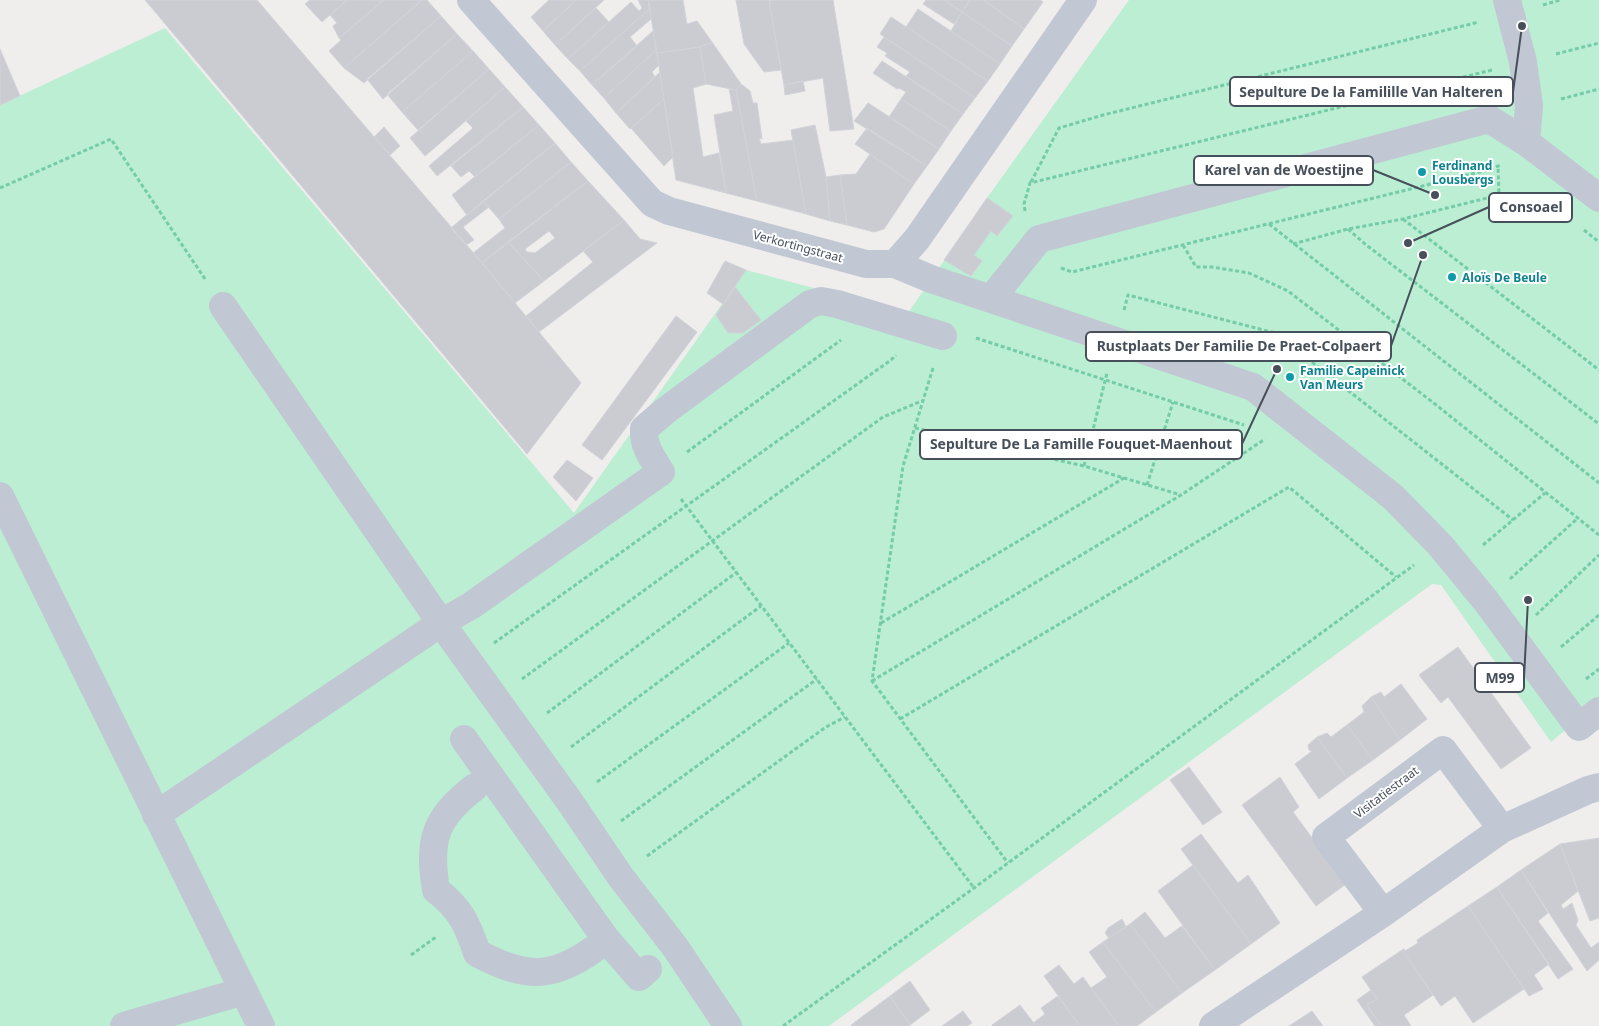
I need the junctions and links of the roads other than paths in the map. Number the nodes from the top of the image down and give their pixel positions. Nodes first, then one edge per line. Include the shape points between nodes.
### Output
1 (471, 0) edge
2 (1083, 0) edge
3 (1507, 0) edge
4 (1526, 142) junction
5 (1599, 198) edge
6 (895, 264) junction
7 (991, 299) junction
8 (223, 306) road end
9 (931, 332) road end
10 (0, 496) edge
11 (441, 623) junction
12 (1599, 711) edge
13 (464, 739) dead end
14 (484, 780) junction
15 (1599, 787) edge
16 (156, 816) junction
17 (1502, 829) junction
18 (576, 852) junction
19 (1383, 914) junction
20 (601, 943) junction
21 (663, 957) junction
22 (244, 991) junction
23 (124, 1026) edge
24 (261, 1026) edge
25 (728, 1026) edge
26 (1213, 1026) edge

1 - 6 street, Verkortingstraat via 652,203 669,212 866,264
2 - 6 street via 917,239
3 - 4 street via 1530,106
4 - 5 street
4 - 7 street via 1488,119 1039,239
6 - 7 street
7 - 12 street via 1253,387 1394,496 1486,601 1579,728
8 - 11 street
9 - 11 street via 837,304 821,301 810,304 644,429 644,440 661,472
10 - 16 street
11 - 16 street
11 - 18 street via 570,802
13 - 14 street
14 - 18 street
14 - 20 street via 449,808 438,827 432,869 436,890 460,911 477,953 502,966 529,972 554,970 578,960
15 - 17 street
16 - 22 street
17 - 19 street
17 - 19 street, Visitatiestraat via 1444,750 1326,837
18 - 20 street
18 - 21 street via 620,876
19 - 26 street
20 - 21 street via 639,977
21 - 25 street
22 - 23 street
22 - 24 street

